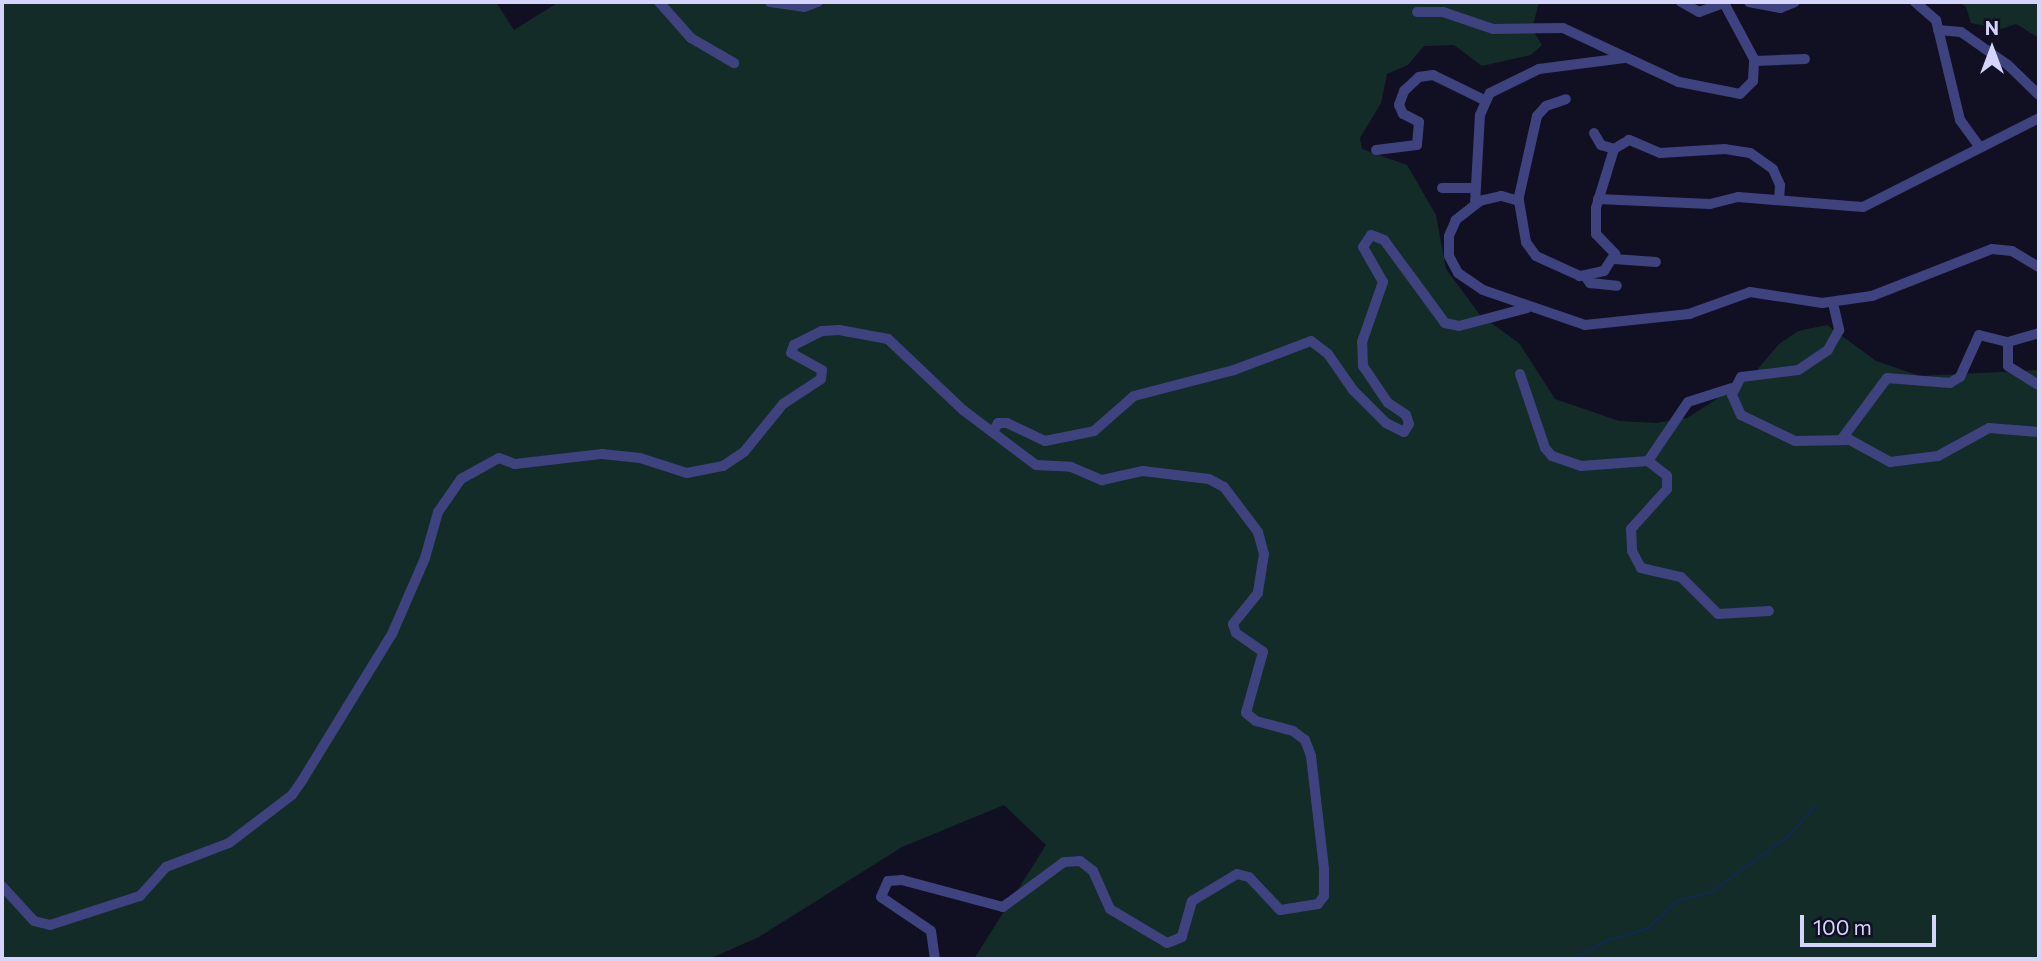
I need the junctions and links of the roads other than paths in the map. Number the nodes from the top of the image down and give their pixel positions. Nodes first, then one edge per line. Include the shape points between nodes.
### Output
1 (659, 2) edge
2 (770, 2) edge
3 (818, 2) edge
4 (1681, 2) edge
5 (1725, 2) edge
6 (1749, 2) edge
7 (1796, 2) edge
8 (1915, 2) edge
9 (1417, 12) dead end
10 (1938, 30) junction
11 (1624, 58) junction
12 (1805, 59) dead end
13 (1755, 61) junction
14 (734, 63) dead end
15 (2039, 95) edge
16 (1566, 99) dead end
17 (1484, 100) junction
18 (2039, 118) edge
19 (1594, 133) dead end
20 (1980, 148) junction
21 (1614, 149) junction
22 (1376, 150) dead end
23 (1442, 188) dead end
24 (1474, 188) junction
25 (1598, 199) junction
26 (1518, 201) junction
27 (1779, 201) junction
28 (1475, 204) junction
29 (1614, 259) junction
30 (1656, 262) dead end
31 (2039, 267) edge
32 (1585, 276) junction
33 (1617, 286) dead end
34 (1833, 303) junction
35 (1528, 308) junction
36 (2039, 333) edge
37 (2008, 342) junction
38 (1520, 374) dead end
39 (2039, 385) edge
40 (1732, 388) junction
41 (993, 432) junction
42 (2039, 432) edge
43 (1840, 440) junction
44 (1648, 461) junction
45 (1769, 611) dead end
46 (2, 886) edge
47 (935, 959) edge

1 - 14 street via 691,38
2 - 3 street via 804,7
4 - 5 street via 1699,12
5 - 13 street
6 - 7 street via 1780,8
8 - 10 street via 1932,13
9 - 11 street via 1443,12 1493,29 1563,28
10 - 15 street via 1961,32 2008,65
10 - 20 street via 1960,120
11 - 13 street via 1679,82 1740,94 1750,88
11 - 17 street via 1524,73 1496,87
12 - 13 street
16 - 26 street via 1546,106 1537,116
17 - 22 street via 1433,75 1419,77 1404,91 1399,105 1403,114 1419,122 1417,145
17 - 24 street
18 - 20 street
19 - 21 street via 1601,145
20 - 27 street via 1863,207
21 - 25 street
21 - 27 street via 1629,139 1669,154 1738,149 1773,170 1780,185
23 - 24 street
24 - 28 street
25 - 27 street via 1710,204 1738,197
25 - 29 street via 1596,234 1611,245
26 - 28 street via 1492,196
26 - 32 street via 1525,242 1536,256
28 - 35 street via 1452,228 1452,264 1476,285
29 - 30 street
29 - 32 street via 1604,271
31 - 34 street via 2012,251 1992,249 1899,288
32 - 33 street via 1590,283
34 - 35 street via 1750,292 1697,312 1594,325
34 - 40 street via 1839,330 1823,354 1789,373 1749,374
35 - 41 street via 1459,326 1445,323 1384,240 1371,235 1363,247 1383,282 1362,342 1363,366 1388,403 1406,415 1409,424 1404,432 1385,423 1353,390 1328,354 1311,341 1225,373 1134,396 1102,426 1085,434 1045,441 1001,422
36 - 37 street
37 - 39 street via 2008,366
37 - 43 street via 1983,334 1975,338 1963,372 1950,383 1887,378
38 - 44 street via 1536,410 1545,448 1552,456 1581,466
40 - 43 street via 1735,410 1777,435 1795,441
40 - 44 street via 1688,402
41 - 46 street via 963,411 888,339 822,331 802,339 791,353 822,369 821,379 783,404 744,452 723,466 687,473 640,458 603,454 515,464 495,459 461,480 444,500 392,634 292,795 229,844 161,870 146,893 50,925 34,922
41 - 47 street via 1036,465 1071,467 1102,480 1143,471 1209,479 1224,486 1242,505 1258,532 1264,554 1258,593 1233,624 1236,634 1263,652 1245,708 1256,721 1293,731 1310,747 1324,896 1311,907 1280,909 1249,877 1237,874 1192,901 1182,937 1167,943 1110,909 1093,871 1080,861 1064,862 1003,907 902,880 888,881 881,897 931,931
42 - 43 street via 1989,428 1938,456 1909,462 1883,462 1853,442
44 - 45 street via 1667,476 1669,484 1631,529 1632,551 1641,568 1681,577 1718,614

